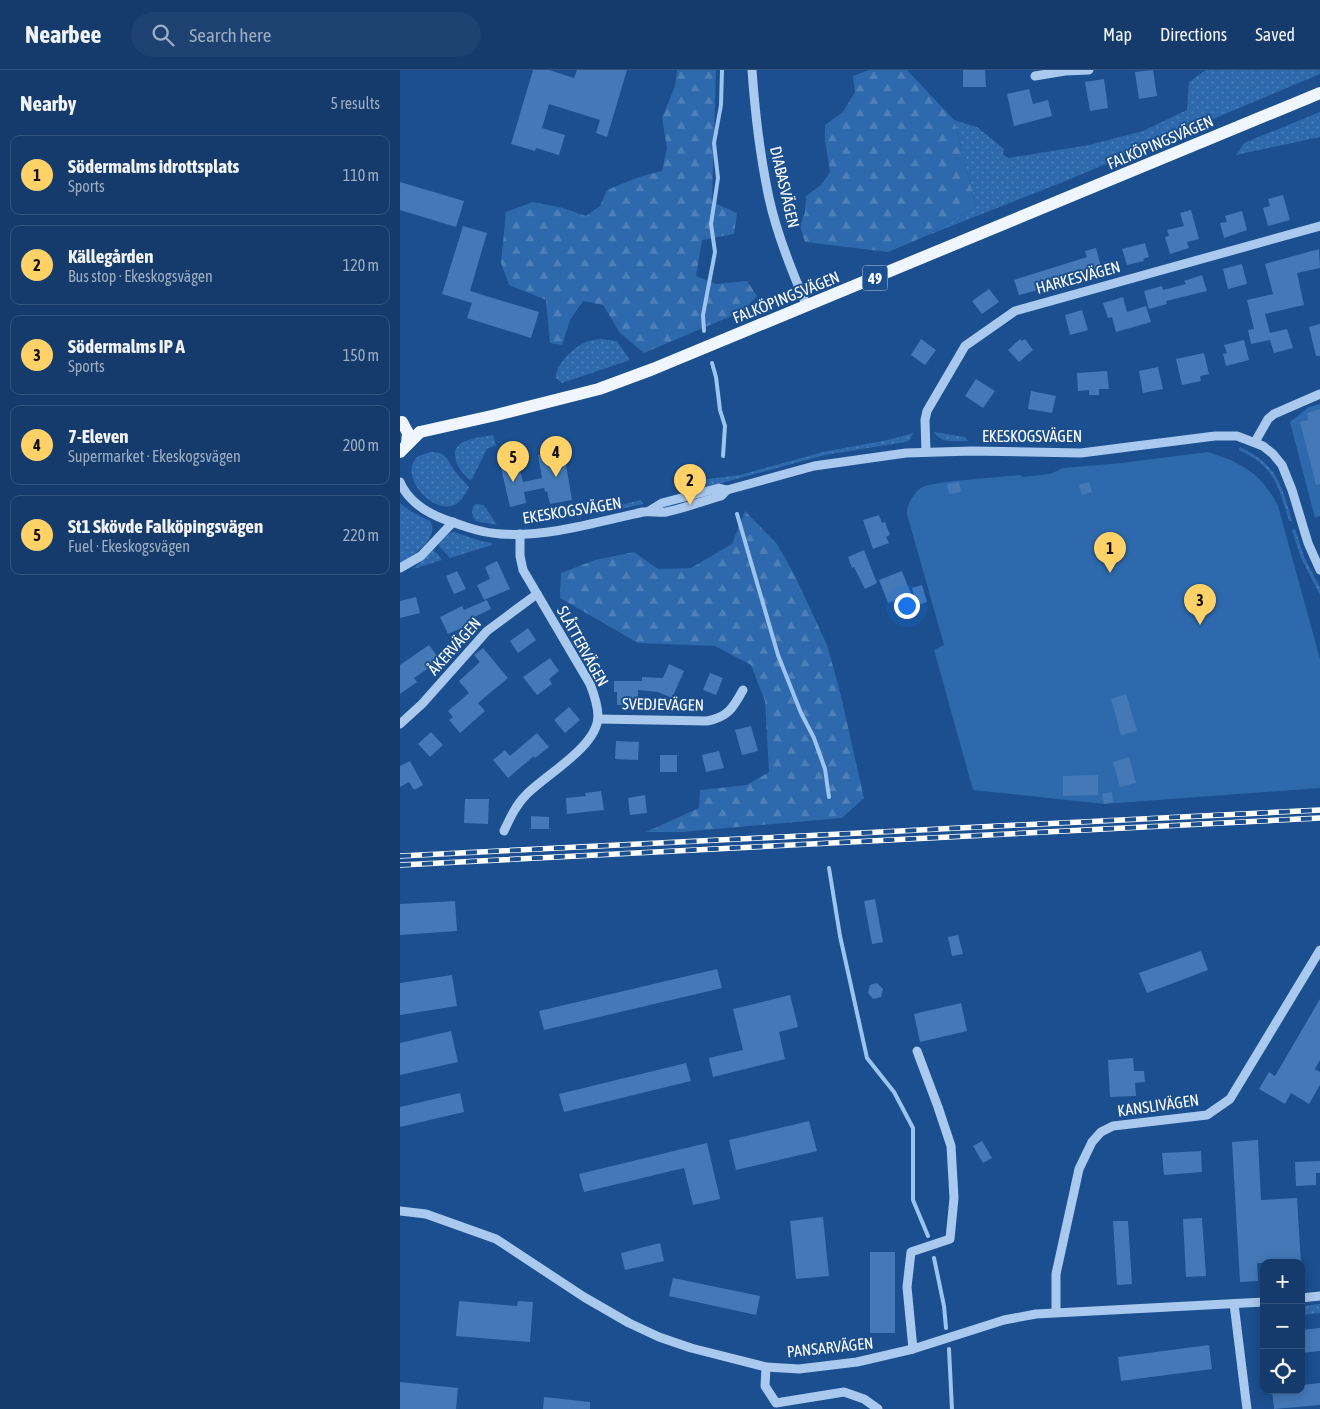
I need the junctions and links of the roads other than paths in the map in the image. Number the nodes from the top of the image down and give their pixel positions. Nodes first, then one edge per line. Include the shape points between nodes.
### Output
1 (752, 70) edge
2 (1089, 70) edge
3 (1064, 71) edge
4 (1035, 76) dead end
5 (1320, 94) edge
6 (1320, 226) edge
7 (807, 306) junction
8 (1320, 394) edge
9 (401, 422) edge
10 (420, 432) junction
11 (1255, 442) junction
12 (403, 448) edge
13 (926, 452) junction
14 (400, 482) edge
15 (453, 522) junction
16 (520, 534) junction
17 (400, 568) edge
18 (1320, 570) edge
19 (536, 594) junction
20 (743, 690) dead end
21 (598, 719) junction
22 (400, 724) edge
23 (504, 831) dead end
24 (1320, 950) edge
25 (917, 1051) dead end
26 (400, 1211) edge
27 (1320, 1296) edge
28 (1305, 1298) edge
29 (1260, 1302) edge
30 (1234, 1304) junction
31 (1056, 1312) junction
32 (913, 1349) junction
33 (766, 1367) junction
34 (878, 1409) edge
35 (1247, 1409) edge

1 - 7 street, DIABASVÄGEN via 770,200
2 - 3 street
3 - 4 street
5 - 7 main road, FALKÖPINGSVÄGEN / 49
6 - 13 street, HARKESVÄGEN via 1015,311 965,346 927,410
7 - 10 main road, FALKÖPINGSVÄGEN / 49 via 599,389
8 - 11 street via 1274,414
9 - 10 main road
9 - 12 main road via 408,433
10 - 12 main road
11 - 13 street, EKESKOGSVÄGEN via 1237,436 1215,436 1081,453
11 - 18 street via 1273,454 1282,465
13 - 16 street, EKESKOGSVÄGEN via 814,466 727,490 709,490 662,503 647,512 566,529
14 - 15 street, EKESKOGSVÄGEN via 422,508
15 - 16 street, EKESKOGSVÄGEN via 481,531
15 - 17 street via 421,556
16 - 19 street, SLÅTTERVÄGEN via 521,563
19 - 21 street, SLÅTTERVÄGEN via 590,684
19 - 22 street, ÅKERVÄGEN via 487,631
20 - 21 street, SVEDJEVÄGEN via 720,718 707,721
21 - 23 street via 591,736 581,748 526,794
24 - 31 street, KANSLIVÄGEN via 1230,1099 1207,1115 1113,1126 1092,1142 1079,1169 1056,1274
25 - 32 street via 951,1146 954,1198 950,1240 911,1252 907,1287
26 - 33 street, PANSARVÄGEN via 426,1214 496,1239 584,1297 659,1337
27 - 28 street
29 - 30 street, PANSARVÄGEN
30 - 31 street, PANSARVÄGEN
30 - 35 street
31 - 32 street, PANSARVÄGEN via 1004,1320
32 - 33 street, PANSARVÄGEN via 857,1362 799,1369
33 - 34 street via 765,1386 776,1403 844,1392 864,1399

